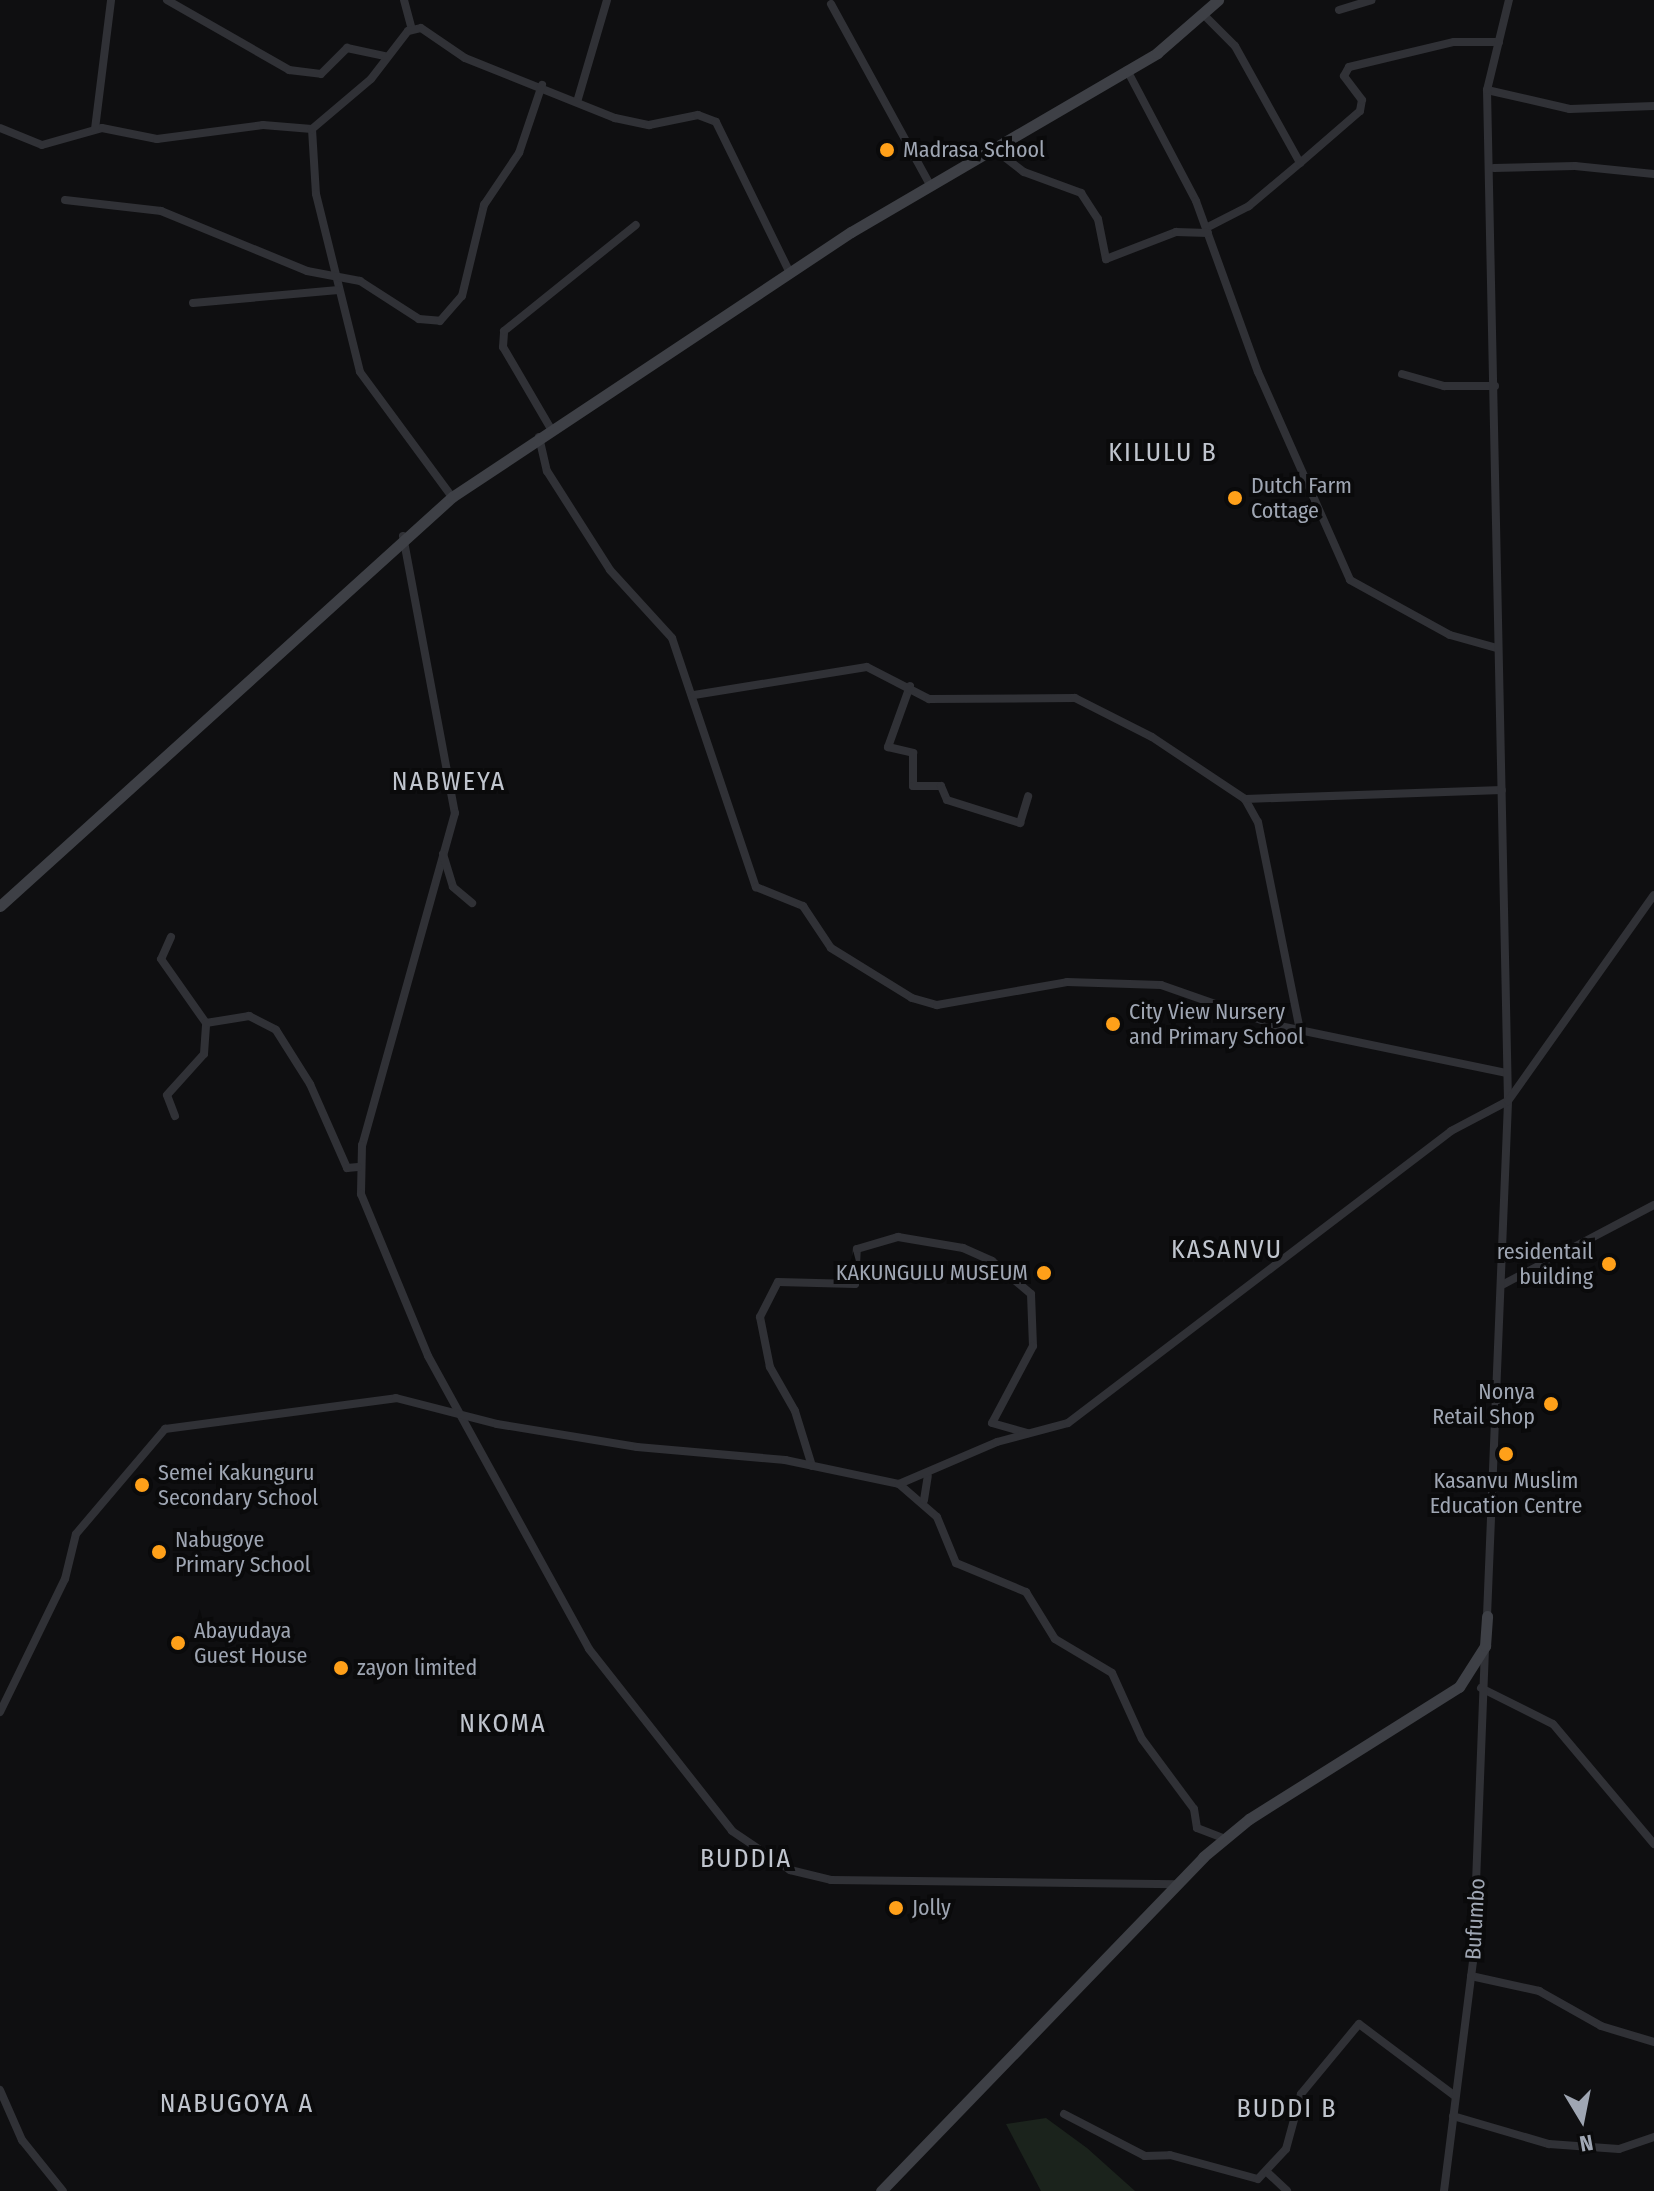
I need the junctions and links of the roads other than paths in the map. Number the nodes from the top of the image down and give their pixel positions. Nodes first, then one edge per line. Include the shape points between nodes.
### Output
1 (111, 0) edge
2 (167, 0) edge
3 (404, 0) edge
4 (607, 0) edge
5 (1218, 0) edge
6 (1371, 0) edge
7 (1509, 0) edge
8 (831, 4) dead end
9 (1339, 10) dead end
10 (1203, 14) junction
11 (412, 29) junction
12 (1499, 42) junction
13 (385, 56) junction
14 (1127, 70) junction
15 (542, 85) junction
16 (1487, 90) junction
17 (577, 102) junction
18 (1654, 106) edge
19 (0, 128) edge
20 (95, 129) junction
21 (312, 129) junction
22 (993, 148) junction
23 (1300, 163) junction
24 (1494, 168) junction
25 (1654, 174) edge
26 (930, 185) junction
27 (65, 200) dead end
28 (636, 225) dead end
29 (1207, 231) junction
30 (790, 273) junction
31 (337, 278) junction
32 (338, 290) junction
33 (193, 303) dead end
34 (1402, 374) dead end
35 (1495, 386) junction
36 (551, 429) junction
37 (539, 437) junction
38 (452, 497) junction
39 (403, 536) junction
40 (1497, 648) junction
41 (910, 686) junction
42 (694, 695) junction
43 (1502, 790) junction
44 (1028, 796) dead end
45 (1245, 799) junction
46 (443, 853) junction
47 (1654, 895) edge
48 (472, 903) dead end
49 (0, 906) edge
50 (171, 937) dead end
51 (206, 1023) junction
52 (1299, 1026) junction
53 (1507, 1073) junction
54 (1508, 1101) junction
55 (175, 1116) dead end
56 (358, 1167) junction
57 (1654, 1205) edge
58 (1502, 1285) junction
59 (451, 1397) junction
60 (429, 1404) junction
61 (463, 1414) junction
62 (1030, 1434) junction
63 (812, 1466) junction
64 (928, 1476) junction
65 (899, 1484) junction
66 (924, 1500) junction
67 (1487, 1616) joint
68 (1485, 1646) junction
69 (1481, 1688) junction
70 (0, 1712) edge
71 (1227, 1839) junction
72 (1654, 1844) edge
73 (1177, 1884) junction
74 (1471, 1976) junction
75 (1654, 2042) edge
76 (0, 2090) edge
77 (1455, 2096) junction
78 (1064, 2114) dead end
79 (1453, 2116) junction
80 (1654, 2137) edge
81 (1268, 2173) junction
82 (63, 2191) edge
83 (881, 2191) edge
84 (1287, 2191) edge
85 (1444, 2191) edge

1 - 20 street
2 - 13 street via 289,70 321,74 347,48
3 - 11 street
4 - 17 street
5 - 10 street
6 - 9 street
7 - 12 street
8 - 26 street
10 - 14 street
10 - 23 street via 1235,46
11 - 13 street
11 - 15 street
12 - 16 street
12 - 23 street via 1454,42 1349,67 1344,76 1362,100 1360,111
13 - 21 street via 371,79
14 - 22 street
14 - 29 street
15 - 17 street
15 - 31 street via 519,153 484,205 473,268 447,317 419,319 360,281
16 - 18 street via 1570,109
16 - 24 street
17 - 30 street via 649,125 698,115 716,122
19 - 20 street via 42,145
20 - 21 street via 157,139 263,125
21 - 31 street via 313,176
22 - 26 street
22 - 29 street via 1024,172 1081,193 1098,219 1106,259 1176,232
23 - 29 street via 1249,206
24 - 25 street via 1575,166
24 - 35 street
26 - 30 street
27 - 31 street via 161,211
28 - 36 street via 504,331 503,347
29 - 40 street via 1258,372 1350,580 1450,635
30 - 36 street
31 - 32 street
32 - 33 street
32 - 38 street via 364,383
34 - 35 street via 1444,386
35 - 40 street
36 - 37 street
37 - 38 street
37 - 42 street via 547,471 620,584 672,638
38 - 39 street
39 - 46 street via 454,791
39 - 49 street
40 - 43 street
41 - 42 street via 867,667
41 - 44 street via 888,747 913,753 913,786 941,786 947,800 1020,823
41 - 45 street via 929,699 970,704 1004,694 1041,702 1075,698
42 - 52 street via 756,887 803,906 831,948 912,998 937,1005 1067,982 1134,982
43 - 45 street
43 - 53 street
45 - 52 street via 1268,854
46 - 48 street via 453,887
46 - 56 street
47 - 54 street
50 - 51 street via 161,959
51 - 55 street via 204,1054 167,1095
51 - 56 street via 249,1016 276,1030 310,1084 347,1168
52 - 53 street via 1388,1053
53 - 54 street
54 - 58 street
54 - 62 street via 1451,1131 1364,1195 1091,1408
56 - 59 street via 373,1230
57 - 58 street
58 - 67 street
59 - 60 street
59 - 61 street
60 - 61 street
60 - 70 street via 396,1398 293,1409 155,1434 76,1534 65,1579
61 - 63 street via 637,1447
61 - 73 street via 589,1649 750,1849 819,1879
62 - 63 street via 992,1423 1033,1346 1031,1294 992,1261 963,1248 898,1237 857,1249 855,1284 778,1282 760,1317 770,1367 795,1411
62 - 64 street
63 - 65 street
64 - 65 street
64 - 66 street
65 - 66 street
66 - 71 street via 956,1563 1026,1592 1055,1639 1112,1673 1142,1739 1194,1809 1197,1828
67 - 68 street
68 - 69 street, Bufumbo
68 - 71 street via 1452,1694
69 - 72 street via 1553,1724
69 - 74 street, Bufumbo
71 - 73 street
73 - 83 street
74 - 75 street via 1539,1991 1601,2026
74 - 77 street, Bufumbo
76 - 82 street via 22,2140
77 - 79 street, Bufumbo
77 - 81 street via 1359,2024 1301,2094 1286,2149
78 - 81 street via 1145,2156 1170,2155 1233,2178
79 - 80 street via 1549,2144 1619,2149
79 - 85 street, Bufumbo
81 - 84 street

